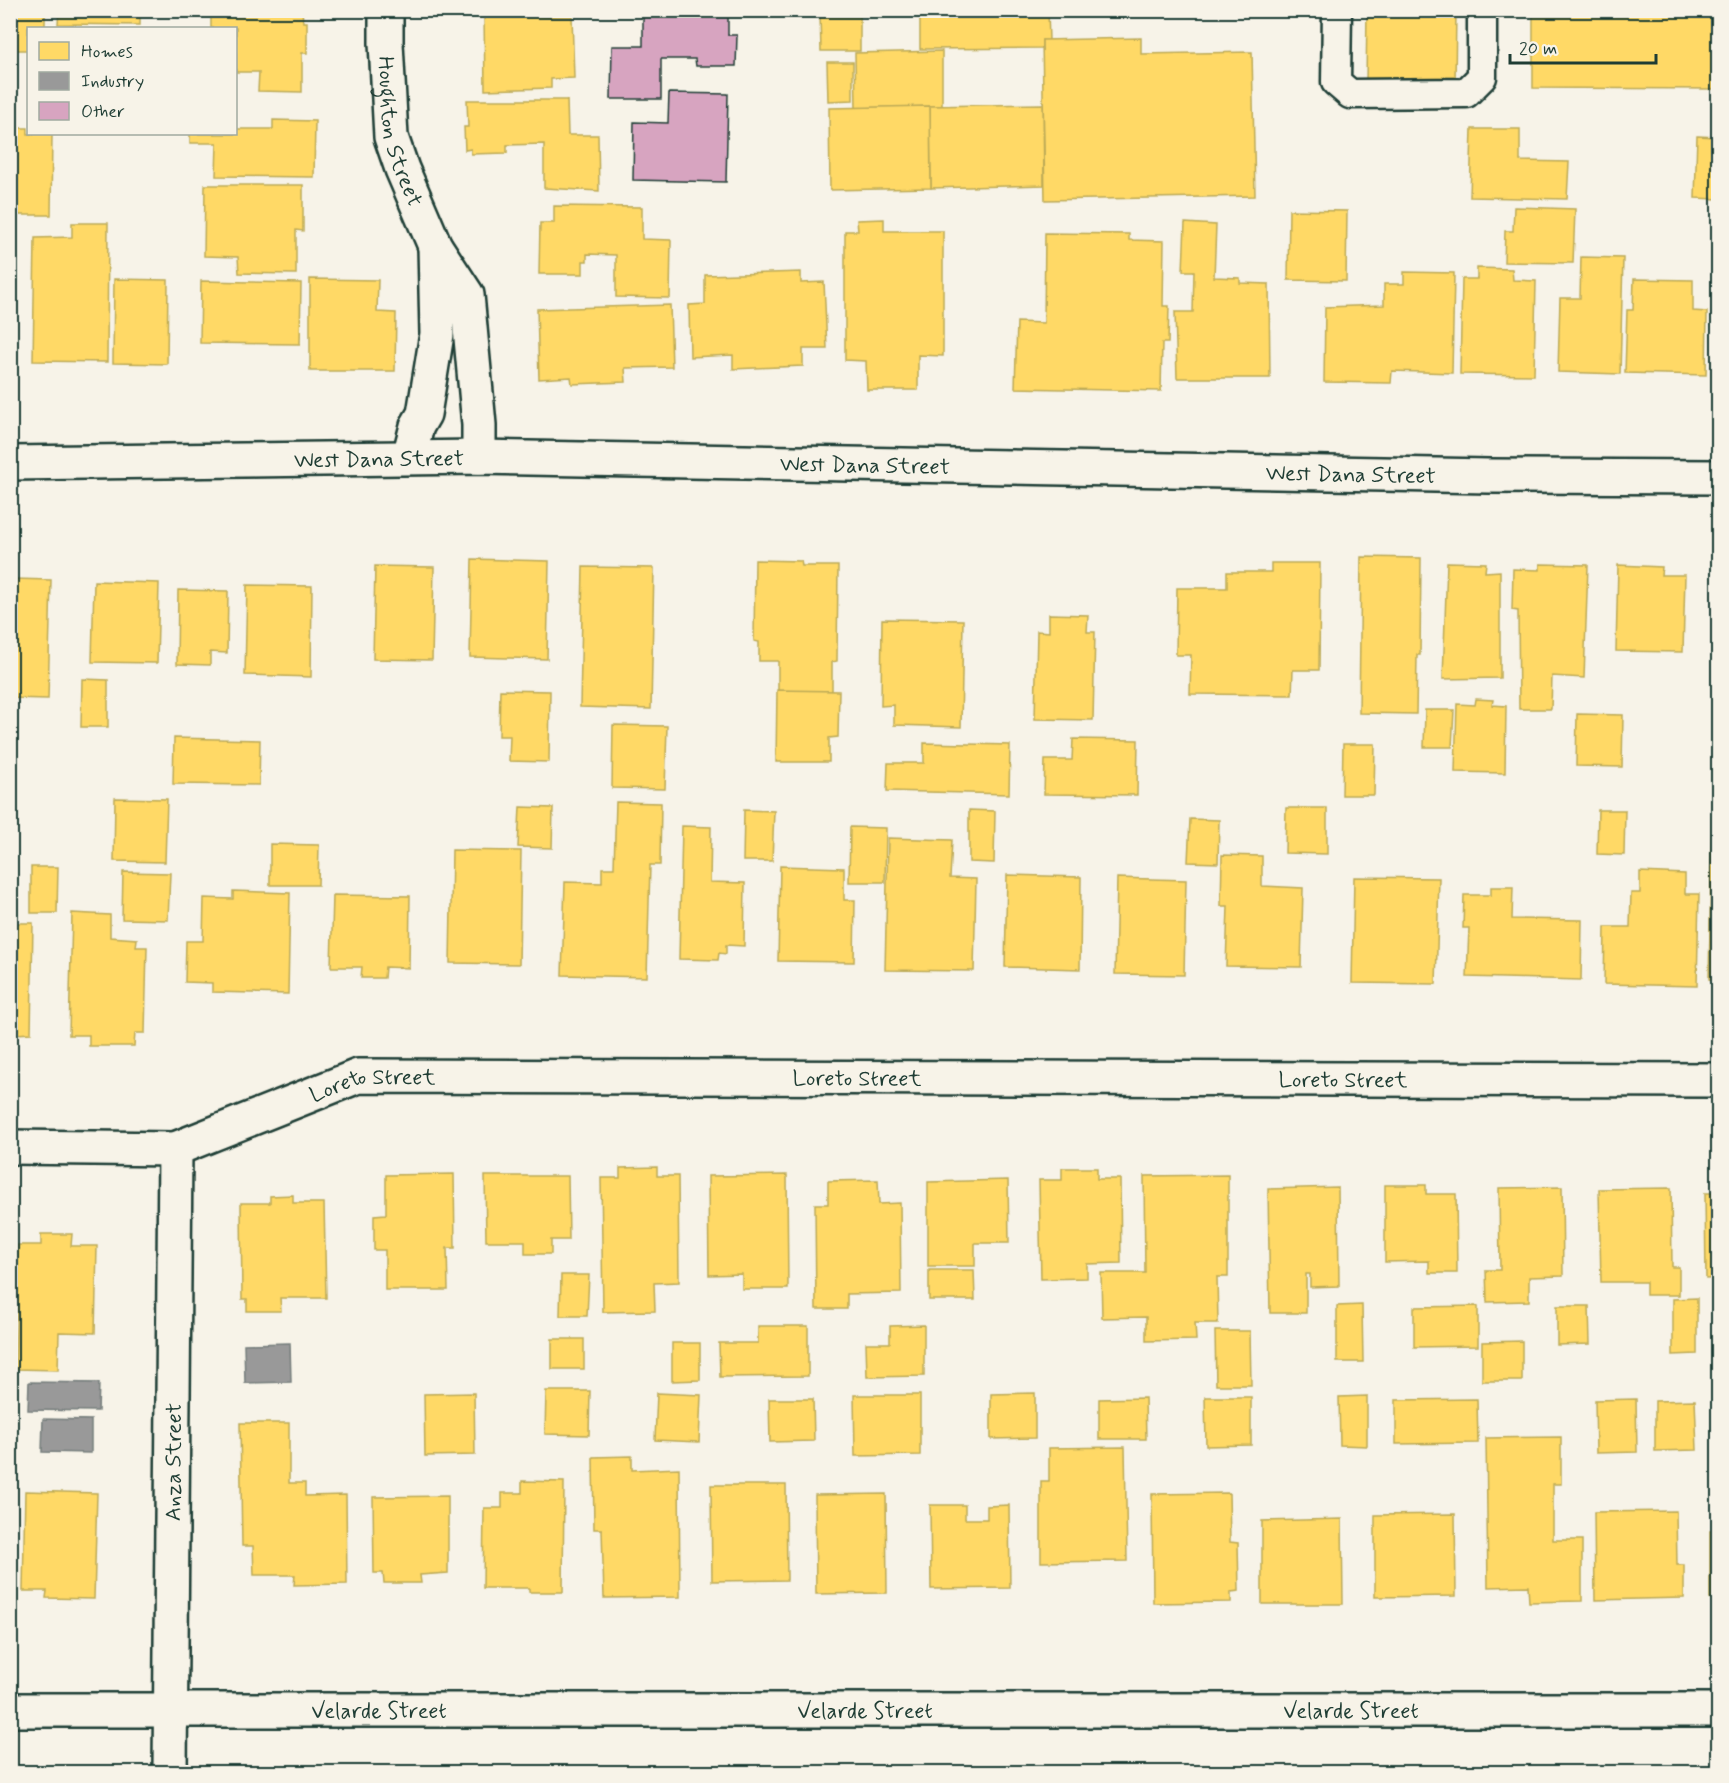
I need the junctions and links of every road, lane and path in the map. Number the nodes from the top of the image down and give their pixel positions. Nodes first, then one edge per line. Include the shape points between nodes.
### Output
1 (386, 10) edge
2 (1337, 10) edge
3 (1482, 10) edge
4 (435, 246) junction
5 (479, 457) junction
6 (409, 458) junction
7 (10, 463) edge
8 (1719, 477) edge
9 (1719, 1080) edge
10 (10, 1147) edge
11 (175, 1149) junction
12 (10, 1710) edge
13 (1719, 1710) edge
14 (171, 1711) junction
15 (171, 1773) edge

1 - 4 street, Houghton Street via 392,137
2 - 3 lane via 1336,82 1350,94 1466,93 1482,77
4 - 5 street, Houghton Street via 467,296
4 - 6 street, Houghton Street via 437,334 424,414
5 - 6 street, West Dana Street
5 - 8 street, West Dana Street
6 - 7 street, West Dana Street
9 - 11 street, Loreto Street via 358,1076
10 - 11 street, Loreto Street
11 - 14 street, Anza Street
12 - 14 street, Velarde Street
13 - 14 street, Velarde Street
14 - 15 street, Anza Street

